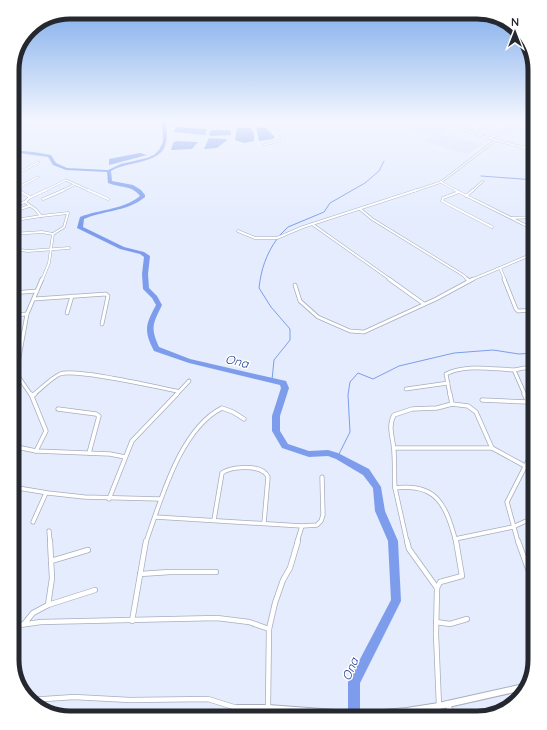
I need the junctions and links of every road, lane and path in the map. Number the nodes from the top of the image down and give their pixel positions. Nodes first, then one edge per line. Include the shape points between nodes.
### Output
1 (478, 154) edge
2 (39, 162) dead end
3 (19, 172) edge
4 (38, 177) dead end
5 (483, 181) dead end
6 (441, 182) junction
7 (75, 185) junction
8 (19, 187) edge
9 (20, 190) edge
10 (459, 192) junction
11 (466, 196) junction
12 (29, 198) junction
13 (43, 199) dead end
14 (108, 199) dead end
15 (25, 202) junction
16 (19, 204) edge
17 (29, 206) junction
18 (360, 209) junction
19 (19, 210) edge
20 (41, 216) junction
21 (528, 217) edge
22 (510, 218) junction
23 (22, 219) dead end
24 (312, 224) junction
25 (492, 227) dead end
26 (528, 227) edge
27 (238, 231) dead end
28 (19, 234) edge
29 (53, 234) junction
30 (69, 248) dead end
31 (19, 250) edge
32 (52, 250) junction
33 (528, 256) edge
34 (500, 268) junction
35 (469, 281) junction
36 (295, 285) dead end
37 (37, 291) junction
38 (19, 292) edge
39 (72, 296) junction
40 (34, 298) junction
41 (424, 304) junction
42 (528, 310) edge
43 (67, 313) dead end
44 (19, 314) edge
45 (26, 314) junction
46 (102, 324) dead end
47 (19, 352) edge
48 (528, 367) edge
49 (514, 370) junction
50 (19, 377) edge
51 (188, 381) dead end
52 (448, 383) junction
53 (406, 389) dead end
54 (178, 391) junction
55 (32, 396) junction
56 (482, 400) dead end
57 (528, 402) joint
58 (452, 404) junction
59 (58, 409) dead end
60 (244, 419) dead end
61 (19, 447) edge
62 (394, 448) junction
63 (492, 448) junction
64 (36, 451) junction
65 (89, 453) junction
66 (125, 457) junction
67 (528, 461) edge
68 (528, 465) edge
69 (525, 466) junction
70 (322, 477) dead end
71 (395, 488) junction
72 (19, 489) edge
73 (46, 493) junction
74 (109, 499) junction
75 (160, 499) junction
76 (155, 517) junction
77 (214, 520) junction
78 (528, 521) edge
79 (33, 522) dead end
80 (264, 523) junction
81 (302, 526) junction
82 (513, 528) junction
83 (49, 531) dead end
84 (455, 539) junction
85 (88, 550) dead end
86 (51, 561) junction
87 (528, 569) edge
88 (216, 572) dead end
89 (140, 574) junction
90 (437, 588) junction
91 (95, 590) dead end
92 (48, 605) junction
93 (467, 619) dead end
94 (132, 621) junction
95 (436, 622) junction
96 (24, 624) junction
97 (19, 625) edge
98 (269, 629) junction
99 (519, 688) edge
100 (38, 699) edge
101 (447, 702) junction
102 (439, 706) junction
103 (238, 708) junction
104 (268, 708) junction
105 (234, 711) edge
106 (304, 711) edge
107 (396, 711) edge
108 (451, 711) edge

1 - 6 street
2 - 3 street
4 - 8 street
5 - 11 street
6 - 10 street
6 - 18 street
7 - 12 street via 64,180 49,190
7 - 13 street
7 - 14 street
9 - 12 street
10 - 11 street
10 - 25 street via 443,198 442,201
11 - 22 street
12 - 15 street
15 - 16 street
15 - 17 street
17 - 19 street
17 - 20 street
18 - 24 street
18 - 35 street
20 - 23 street
20 - 29 street via 68,213 64,227
21 - 22 street
22 - 26 street
24 - 27 street via 274,239 255,238
24 - 41 street
28 - 29 street
29 - 32 street
30 - 32 street
31 - 32 street
32 - 37 street
33 - 34 street
34 - 35 street
34 - 42 street via 516,309
35 - 41 street
36 - 41 street via 300,300 310,310 354,332 367,331
37 - 38 street
37 - 40 street
39 - 40 street
39 - 43 street
39 - 46 street via 108,294
40 - 45 street
44 - 45 street
45 - 47 street
48 - 49 street
49 - 52 street via 452,370 446,374
49 - 57 street
50 - 55 street
51 - 54 street
52 - 53 street
52 - 58 street
54 - 55 street via 88,374 66,373 60,374
54 - 66 street via 132,441
55 - 64 street via 46,431
56 - 57 street
58 - 62 street via 437,408 412,409 394,415 391,438
58 - 63 street via 468,406 476,412
59 - 65 street via 99,416
60 - 75 street via 222,408 212,412 190,439 172,469
61 - 64 street
62 - 63 street
62 - 71 street
63 - 69 street
64 - 65 street
65 - 66 street
66 - 74 street
67 - 69 street
68 - 69 street
69 - 82 street via 507,502
70 - 81 street via 321,521 317,525
71 - 84 street via 423,489 436,496
71 - 90 street via 409,549
72 - 73 street
73 - 74 street
73 - 79 street
74 - 75 street
75 - 76 street
76 - 77 street
76 - 89 street via 146,542
77 - 80 street
77 - 80 street via 222,473 225,469 244,468 257,469 268,477
78 - 82 street
80 - 81 street
81 - 98 street via 290,568 275,603
82 - 84 street
82 - 87 street
83 - 86 street
84 - 90 street via 462,576 440,582
85 - 86 street
86 - 92 street via 52,586
88 - 89 street
89 - 94 street
90 - 95 street
91 - 92 street
92 - 96 street via 33,613
93 - 95 street via 450,624
94 - 96 street
94 - 98 street via 217,618 249,622
95 - 102 street
96 - 97 street
98 - 104 street
99 - 101 street
100 - 103 street via 74,697 130,700 208,699
101 - 102 street
101 - 108 street
102 - 107 street
103 - 104 street
103 - 105 street
104 - 106 street

